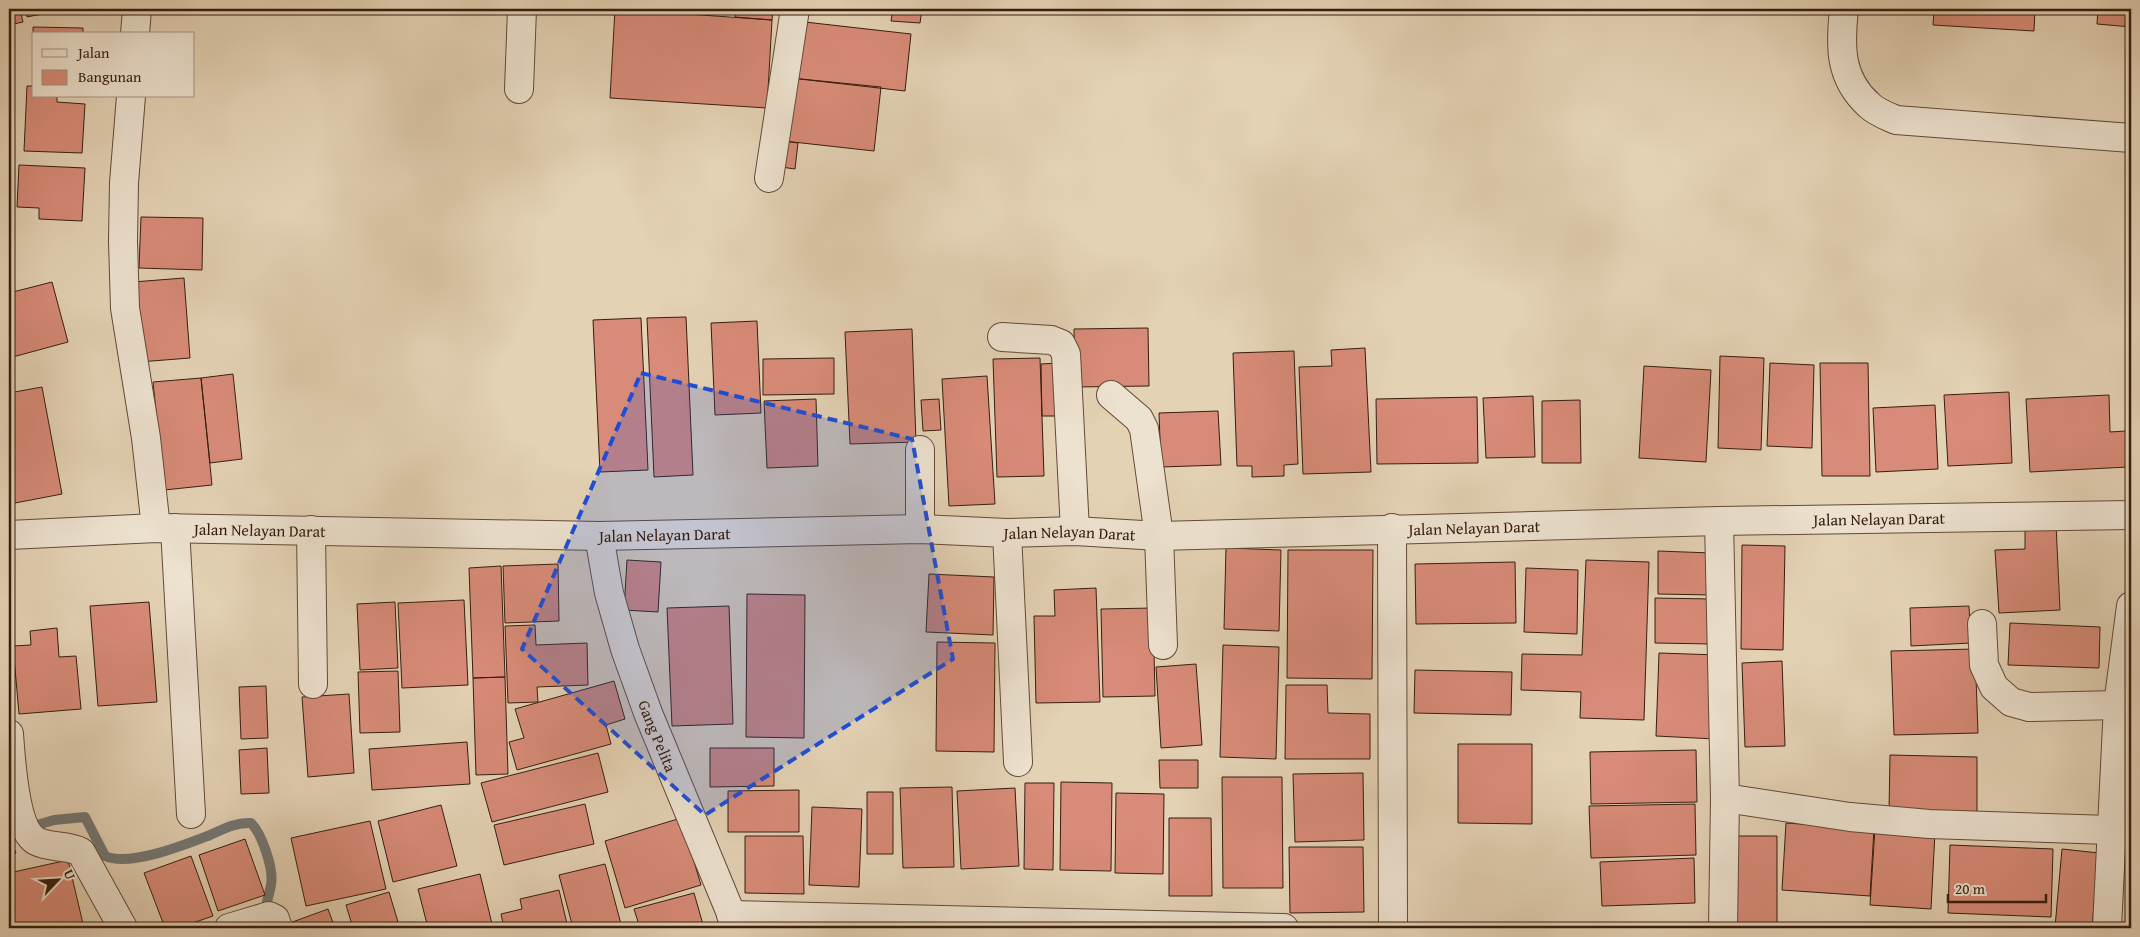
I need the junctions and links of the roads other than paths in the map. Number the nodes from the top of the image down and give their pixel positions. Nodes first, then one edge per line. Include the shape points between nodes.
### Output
1 (137, 9) edge
2 (522, 9) edge
3 (795, 9) edge
4 (1844, 9) edge
5 (135, 32) edge
6 (519, 89) dead end
7 (130, 98) edge
8 (2131, 138) edge
9 (770, 178) dead end
10 (1002, 337) dead end
11 (1111, 395) dead end
12 (920, 450) dead end
13 (2131, 515) edge
14 (1719, 521) junction
15 (165, 528) junction
16 (1392, 528) junction
17 (920, 529) junction
18 (311, 530) junction
19 (1075, 531) junction
20 (1007, 533) junction
21 (9, 535) edge
22 (599, 536) junction
23 (1159, 536) junction
24 (2131, 606) edge
25 (1982, 624) dead end
26 (1163, 644) dead end
27 (313, 684) dead end
28 (2118, 705) junction
29 (9, 734) edge
30 (1018, 762) dead end
31 (1725, 798) junction
32 (191, 814) dead end
33 (2110, 830) junction
34 (2120, 876) edge
35 (734, 922) edge
36 (123, 928) edge
37 (1284, 928) edge
38 (1393, 928) edge
39 (1723, 928) edge
40 (2106, 928) edge

1 - 5 street
2 - 6 street
3 - 9 street
4 - 8 street via 1842,61 1852,85 1870,106 1896,120
7 - 15 street via 124,183 126,308 146,438
10 - 19 street via 1052,340 1061,344 1066,354
11 - 23 street via 1139,419 1144,430
12 - 17 street
13 - 14 street, Jalan Nelayan Darat
14 - 16 street, Jalan Nelayan Darat
14 - 31 street
15 - 18 street, Jalan Nelayan Darat
15 - 21 street, Jalan Nelayan Darat
15 - 32 street
16 - 23 street, Jalan Nelayan Darat
16 - 38 street
17 - 20 street, Jalan Nelayan Darat
17 - 22 street, Jalan Nelayan Darat
18 - 22 street, Jalan Nelayan Darat
18 - 27 street
19 - 20 street, Jalan Nelayan Darat
19 - 23 street, Jalan Nelayan Darat
20 - 30 street
22 - 35 street, Gang Pelita via 609,592 625,650
23 - 26 street
24 - 28 street
25 - 28 street via 1984,665 1994,687 2011,702 2029,707
28 - 33 street
29 - 36 street via 15,795 28,830 38,842 81,852
31 - 33 street via 1850,817 1928,824
31 - 39 street
33 - 34 street
34 - 40 street
35 - 37 street

